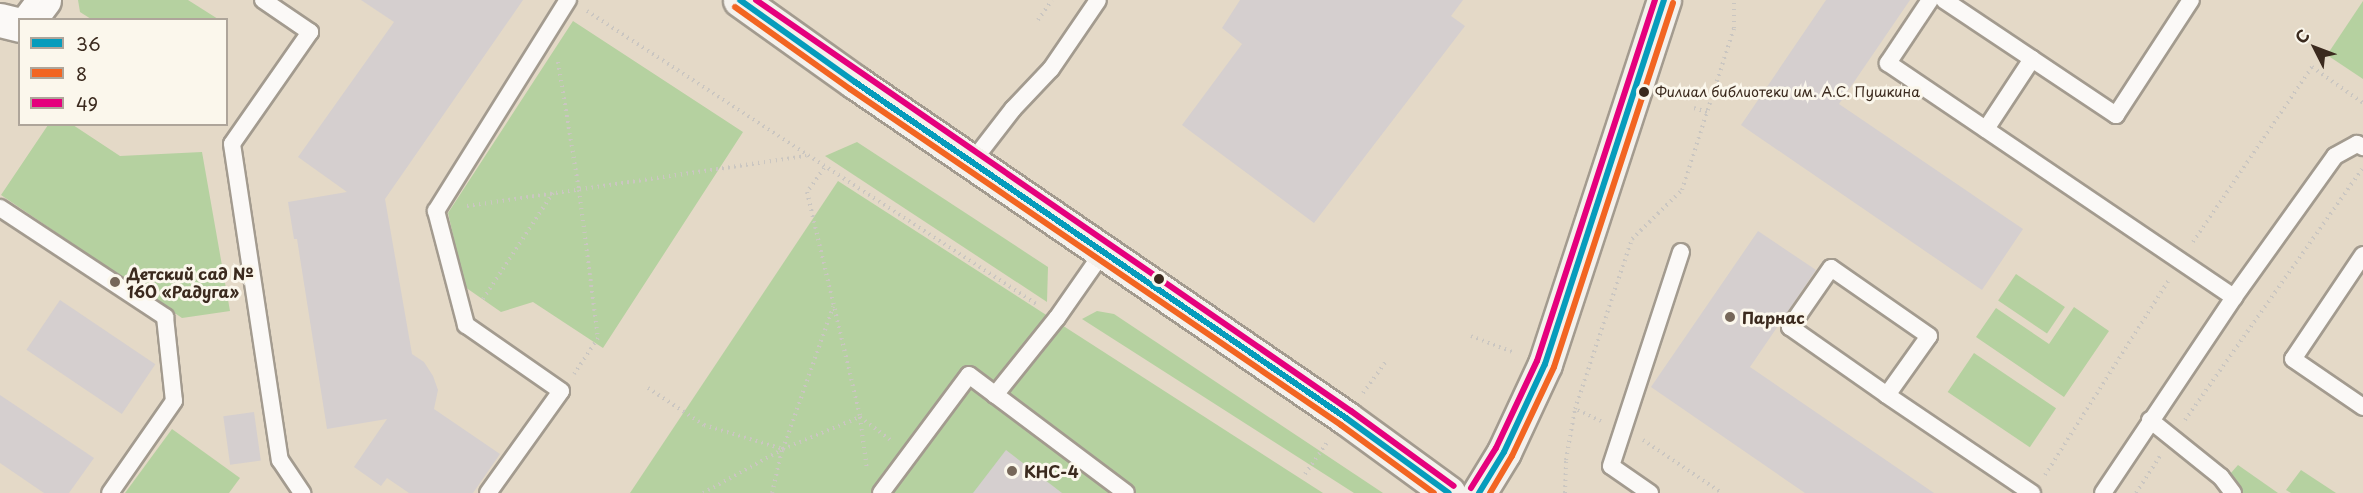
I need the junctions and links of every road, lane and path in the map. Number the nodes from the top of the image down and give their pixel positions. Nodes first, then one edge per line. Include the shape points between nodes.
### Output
1 (44, 0) edge
2 (263, 0) edge
3 (740, 0) edge
4 (1052, 0) edge
5 (1098, 0) edge
6 (1664, 0) edge
7 (1930, 0) edge
8 (1944, 0) edge
9 (2191, 0) edge
10 (575, 3) edge
11 (30, 18) edge
12 (0, 20) edge
13 (1038, 20) dead end
14 (18, 24) edge
15 (552, 25) junction
16 (2032, 59) junction
17 (1694, 108) dead end
18 (1707, 112) dead end
19 (1986, 129) junction
20 (2363, 147) edge
21 (806, 156) junction
22 (972, 162) junction
23 (824, 168) junction
24 (2363, 168) edge
25 (579, 190) junction
26 (553, 193) junction
27 (0, 208) edge
28 (436, 211) junction
29 (1103, 252) junction
30 (1681, 252) dead end
31 (2363, 255) edge
32 (2234, 297) junction
33 (834, 305) junction
34 (1057, 318) junction
35 (466, 325) junction
36 (648, 388) dead end
37 (561, 392) junction
38 (995, 395) junction
39 (1887, 395) junction
40 (2363, 407) edge
41 (1575, 409) dead end
42 (860, 417) junction
43 (2150, 420) junction
44 (2173, 436) junction
45 (896, 444) dead end
46 (783, 449) junction
47 (867, 471) dead end
48 (110, 493) edge
49 (302, 493) edge
50 (488, 493) edge
51 (703, 493) edge
52 (772, 493) edge
53 (881, 493) edge
54 (1126, 493) edge
55 (1449, 493) edge
56 (1479, 493) edge
57 (1565, 493) edge
58 (1650, 493) edge
59 (2032, 493) edge
60 (2103, 493) edge
61 (2136, 493) edge
62 (2233, 493) edge

1 - 11 street
2 - 49 lane via 310,32 232,144 280,460
3 - 22 main road
4 - 13 path
5 - 22 lane via 1051,69 1013,109
6 - 56 main road via 1545,364 1504,452
7 - 19 lane via 1888,63
8 - 16 lane
9 - 16 lane via 2116,115
10 - 15 lane
10 - 21 path
12 - 14 street
15 - 25 path
15 - 28 lane
16 - 19 lane
17 - 18 path
19 - 32 lane
20 - 32 lane via 2356,144 2335,156
21 - 23 path
21 - 25 path
22 - 29 main road
23 - 33 path via 807,192
23 - 34 path
24 - 44 path
25 - 26 path
25 - 37 path via 598,338
26 - 28 path
26 - 35 path
27 - 48 lane via 165,317 174,401
28 - 35 lane
29 - 34 lane
29 - 55 main road
30 - 58 lane via 1611,466
31 - 40 lane via 2293,359
32 - 43 lane
33 - 42 path
33 - 46 path
34 - 38 lane
35 - 37 lane
36 - 46 path via 704,425
37 - 50 lane
38 - 53 lane via 969,375
38 - 54 lane
39 - 39 lane via 1790,327 1831,268 1929,336
39 - 59 lane
41 - 57 path
42 - 45 path
42 - 46 path
42 - 47 path
43 - 44 lane
43 - 60 lane
44 - 61 path
44 - 62 lane via 2222,477
46 - 51 path
46 - 52 path

